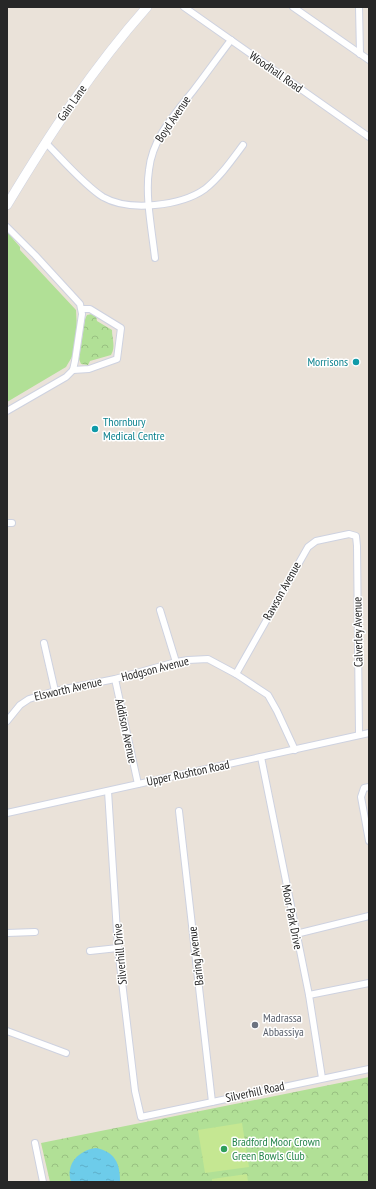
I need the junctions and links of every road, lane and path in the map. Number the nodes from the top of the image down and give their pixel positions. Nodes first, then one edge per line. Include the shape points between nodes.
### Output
1 (147, 7) edge
2 (184, 7) edge
3 (293, 7) edge
4 (359, 7) edge
5 (231, 40) junction
6 (360, 54) junction
7 (369, 60) edge
8 (369, 137) edge
9 (46, 143) junction
10 (243, 146) dead end
11 (7, 205) edge
12 (150, 206) junction
13 (7, 227) edge
14 (155, 258) dead end
15 (82, 309) junction
16 (73, 370) junction
17 (7, 411) edge
18 (349, 534) joint
19 (160, 610) dead end
20 (44, 643) dead end
21 (176, 662) junction
22 (236, 674) junction
23 (115, 678) junction
24 (55, 691) junction
25 (7, 721) edge
26 (369, 733) edge
27 (359, 735) junction
28 (295, 750) junction
29 (261, 757) junction
30 (138, 784) junction
31 (369, 787) edge
32 (108, 791) junction
33 (179, 811) dead end
34 (7, 813) edge
35 (369, 841) edge
36 (369, 916) edge
37 (35, 932) dead end
38 (7, 933) edge
39 (296, 934) junction
40 (118, 948) junction
41 (90, 951) dead end
42 (369, 982) edge
43 (309, 995) junction
44 (7, 1031) edge
45 (66, 1053) dead end
46 (369, 1069) edge
47 (322, 1078) junction
48 (212, 1102) junction
49 (141, 1117) joint
50 (35, 1143) dead end
51 (43, 1182) edge

1 - 9 street, Gain Lane via 91,76
2 - 5 street, Woodhall Road
3 - 6 street
4 - 6 street
5 - 8 street, Woodhall Road
5 - 12 street, Boyd Avenue via 156,143 148,171
6 - 7 street
9 - 11 street, Gain Lane
9 - 12 street via 104,198 118,203
10 - 12 street via 219,176 204,189 191,197
12 - 14 street, Boyd Avenue
13 - 15 street
15 - 16 street
15 - 16 street via 90,309 121,328 116,359 89,368
16 - 17 street via 66,377
18 - 22 street, Rawson Avenue via 316,541 308,547
18 - 27 street, Calverley Avenue via 356,536 357,546
19 - 21 street
20 - 24 street
21 - 22 street, Hodgson Avenue via 208,659
21 - 23 street, Hodgson Avenue
22 - 28 street, Hodgson Avenue via 268,695
23 - 24 street, Elsworth Avenue
23 - 30 street, Addison Avenue
24 - 25 street, Elsworth Avenue via 29,699 20,705
26 - 27 street, Upper Rushton Road
27 - 28 street, Upper Rushton Road
28 - 29 street, Upper Rushton Road
29 - 30 street, Upper Rushton Road
29 - 39 street, Moor Park Drive
30 - 32 street, Upper Rushton Road
31 - 35 street via 364,788 361,797
32 - 34 street, Upper Rushton Road
32 - 40 street, Silverhill Drive
33 - 48 street, Baring Avenue
36 - 39 street
37 - 38 street
39 - 43 street, Moor Park Drive
40 - 41 street
40 - 49 street, Silverhill Drive via 135,1091
42 - 43 street
43 - 47 street, Moor Park Drive
44 - 45 street
46 - 47 street, Silverhill Road
47 - 48 street, Silverhill Road
48 - 49 street, Silverhill Road
50 - 51 street

